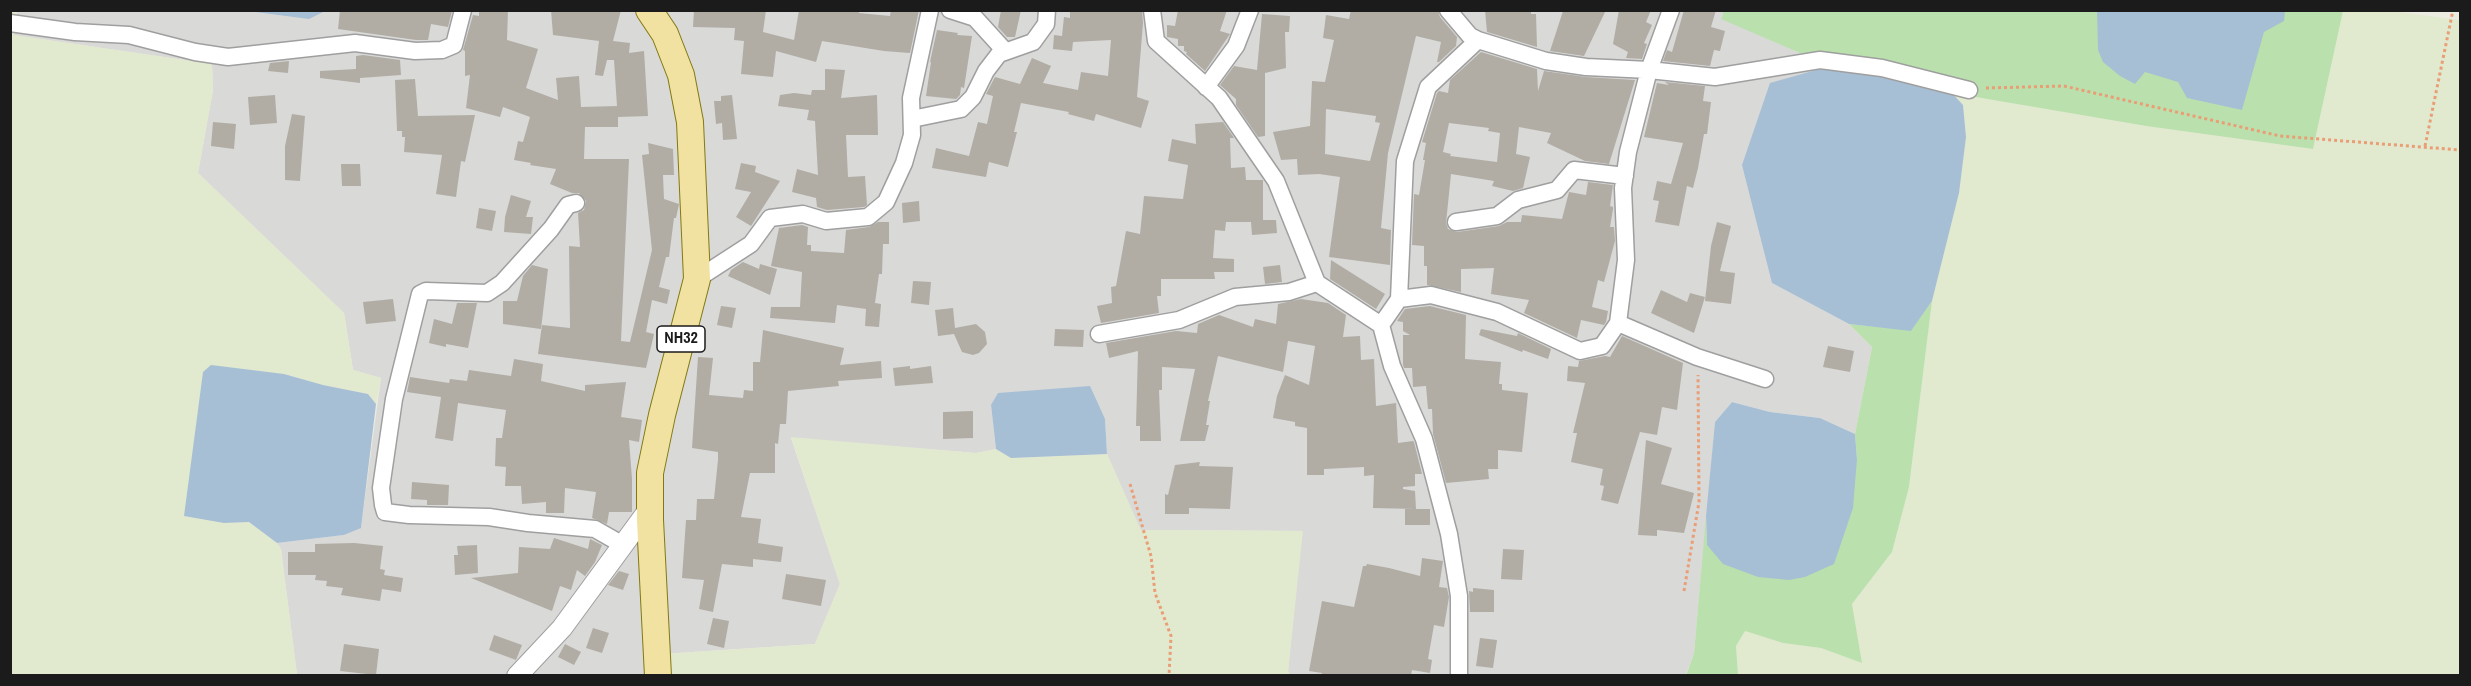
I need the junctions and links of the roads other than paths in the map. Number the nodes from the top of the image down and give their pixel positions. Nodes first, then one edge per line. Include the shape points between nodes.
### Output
1 (464, 10) edge
2 (649, 10) edge
3 (930, 10) edge
4 (950, 10) edge
5 (1047, 10) edge
6 (1152, 10) edge
7 (1250, 10) edge
8 (1448, 10) edge
9 (1671, 10) edge
10 (10, 23) edge
11 (1478, 40) junction
12 (1005, 51) junction
13 (1649, 70) junction
14 (1206, 87) junction
15 (1969, 90) road end
16 (912, 118) junction
17 (1625, 176) junction
18 (576, 203) dead end
19 (1456, 222) dead end
20 (697, 279) junction
21 (1317, 283) junction
22 (1399, 299) junction
23 (1618, 323) junction
24 (1381, 325) junction
25 (1099, 334) dead end
26 (1765, 379) dead end
27 (650, 508) junction
28 (623, 545) junction
29 (517, 675) edge
30 (658, 675) edge
31 (1459, 675) edge

1 - 10 street via 454,45 442,50 415,51 355,43 228,57 129,35
2 - 20 main road, NH32 via 665,34 681,75 688,111
3 - 16 street via 911,98
4 - 12 street via 975,18
5 - 12 street via 1046,24 1033,42
6 - 14 street via 1156,41
7 - 14 street via 1236,46
8 - 11 street
9 - 13 street
11 - 13 street via 1546,61
11 - 22 street via 1428,87 1405,161
12 - 16 street via 986,71 973,97 961,109
13 - 15 street via 1715,77 1820,60 1882,68
13 - 17 street
14 - 21 street via 1219,98 1276,181
16 - 20 street via 904,163 885,202 868,217 826,221 803,214 770,218 752,244
17 - 19 street via 1574,170 1557,190 1518,200 1497,216
17 - 23 street via 1626,260
18 - 28 street via 568,205 502,283 487,293 420,294 394,399 381,488 383,505 386,512 409,515 489,517 595,529
20 - 27 main road, NH32 via 650,473
21 - 24 street
21 - 25 street via 1289,291 1235,297 1179,320
22 - 23 street via 1431,295 1497,312 1580,351 1602,346
22 - 24 street
23 - 26 street via 1697,357
24 - 31 street via 1392,366 1424,439 1449,534 1459,596
27 - 28 street
27 - 30 main road, NH32
28 - 29 street via 562,628

